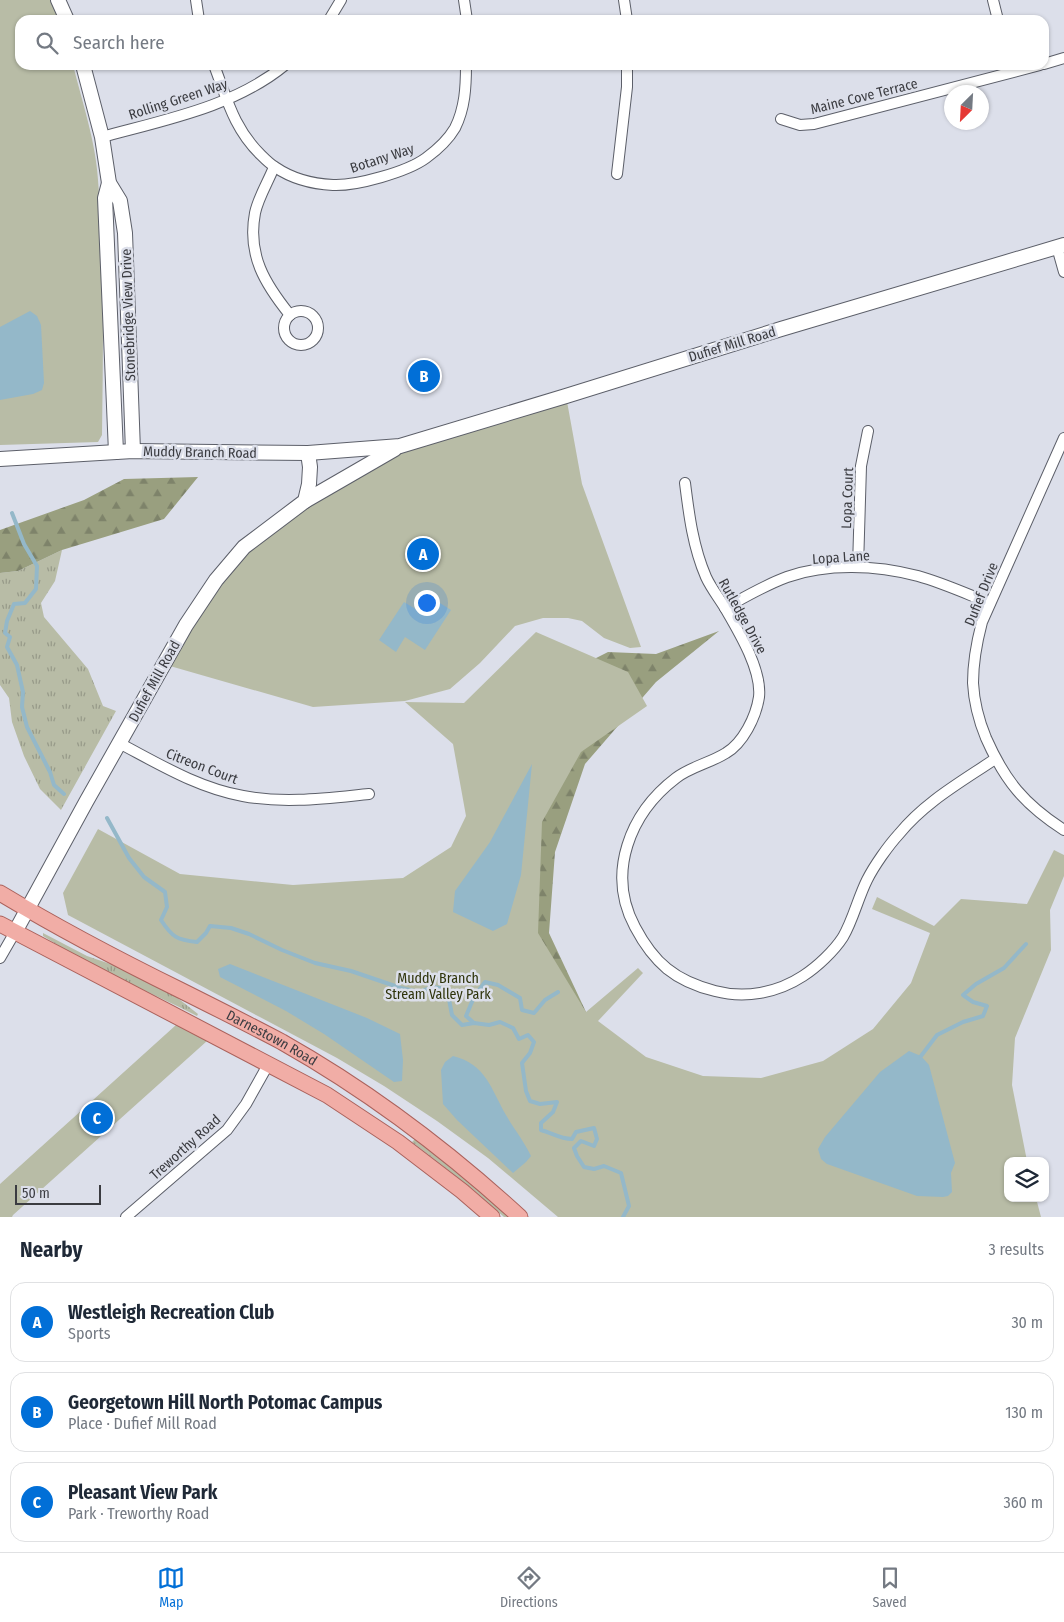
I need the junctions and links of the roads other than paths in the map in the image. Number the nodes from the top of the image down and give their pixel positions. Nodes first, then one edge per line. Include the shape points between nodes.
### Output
1 (58, 0) edge
2 (196, 0) edge
3 (341, 0) edge
4 (464, 0) edge
5 (624, 0) edge
6 (993, 0) edge
7 (65, 15) edge
8 (198, 15) edge
9 (332, 15) edge
10 (466, 15) edge
11 (626, 15) edge
12 (997, 15) edge
13 (1064, 58) edge
14 (1049, 62) edge
15 (84, 70) edge
16 (216, 70) edge
17 (279, 70) edge
18 (466, 70) edge
19 (627, 70) edge
20 (1008, 70) edge
21 (227, 99) junction
22 (781, 119) dead end
23 (102, 137) junction
24 (274, 167) junction
25 (617, 174) dead end
26 (109, 183) junction
27 (1061, 246) edge
28 (1064, 272) edge
29 (290, 315) dead end
30 (868, 431) dead end
31 (1063, 445) edge
32 (400, 446) junction
33 (133, 451) junction
34 (116, 452) junction
35 (308, 453) junction
36 (0, 459) edge
37 (685, 483) dead end
38 (304, 501) junction
39 (858, 567) junction
40 (990, 603) junction
41 (725, 608) junction
42 (119, 743) junction
43 (995, 759) junction
44 (370, 794) dead end
45 (1064, 830) edge
46 (0, 892) edge
47 (28, 909) junction
48 (0, 924) edge
49 (15, 932) junction
50 (0, 958) edge
51 (269, 1063) junction
52 (126, 1217) edge
53 (492, 1217) edge
54 (520, 1217) edge

1 - 7 street
2 - 8 street
3 - 9 street
4 - 10 street
5 - 11 street
6 - 12 street
13 - 14 street
15 - 23 street, Stonebridge View Drive
16 - 21 street, Botany Way
17 - 21 street, Rolling Green Way
18 - 24 street, Botany Way via 460,116 443,144 425,159 369,180 333,185 306,180
19 - 25 street
20 - 22 street, Maine Cove Terrace via 814,124 800,125
21 - 23 street, Rolling Green Way
21 - 24 street, Botany Way via 239,128
23 - 26 street, Stonebridge View Drive
24 - 29 street via 255,212 254,248 261,274
26 - 33 street, Stonebridge View Drive via 120,201 125,233
26 - 34 street, Stonebridge View Drive via 105,198
27 - 28 street
27 - 32 street, Dufief Mill Road
30 - 39 street, Lopa Court via 861,466
31 - 40 street, Dufief Drive
32 - 35 street, Muddy Branch Road
32 - 38 street, Dufief Mill Road
33 - 34 street, Muddy Branch Road
33 - 35 street, Muddy Branch Road
34 - 36 street, Muddy Branch Road
35 - 38 street via 309,484
37 - 41 street, Rutledge Drive via 698,555 707,580
38 - 42 street, Dufief Mill Road via 244,547 216,580 186,624
39 - 40 street, Lopa Lane via 887,569 920,577
39 - 41 street, Lopa Lane via 822,569 787,577
40 - 43 street, Dufief Drive via 977,641 973,683 978,719
41 - 43 street, Rutledge Drive via 757,669 759,695 749,729 728,752 678,776 653,798 638,819 626,845 622,873 629,917 645,946 654,958 695,986 729,995 758,994 801,978 817,967 843,937 868,878 898,834 926,806
42 - 44 street, Citreon Court via 171,771 215,789 244,796 290,800
42 - 47 street, Dufief Mill Road
43 - 45 street, Dufief Drive via 1026,801
46 - 47 main road, Darnestown Road
47 - 49 street, Dufief Mill Road
47 - 54 main road, Darnestown Road via 282,1042 326,1069 410,1126
48 - 49 main road, Darnestown Road
49 - 50 street
49 - 51 main road, Darnestown Road
51 - 52 street, Treworthy Road via 227,1130
51 - 53 main road, Darnestown Road via 327,1095 391,1137

